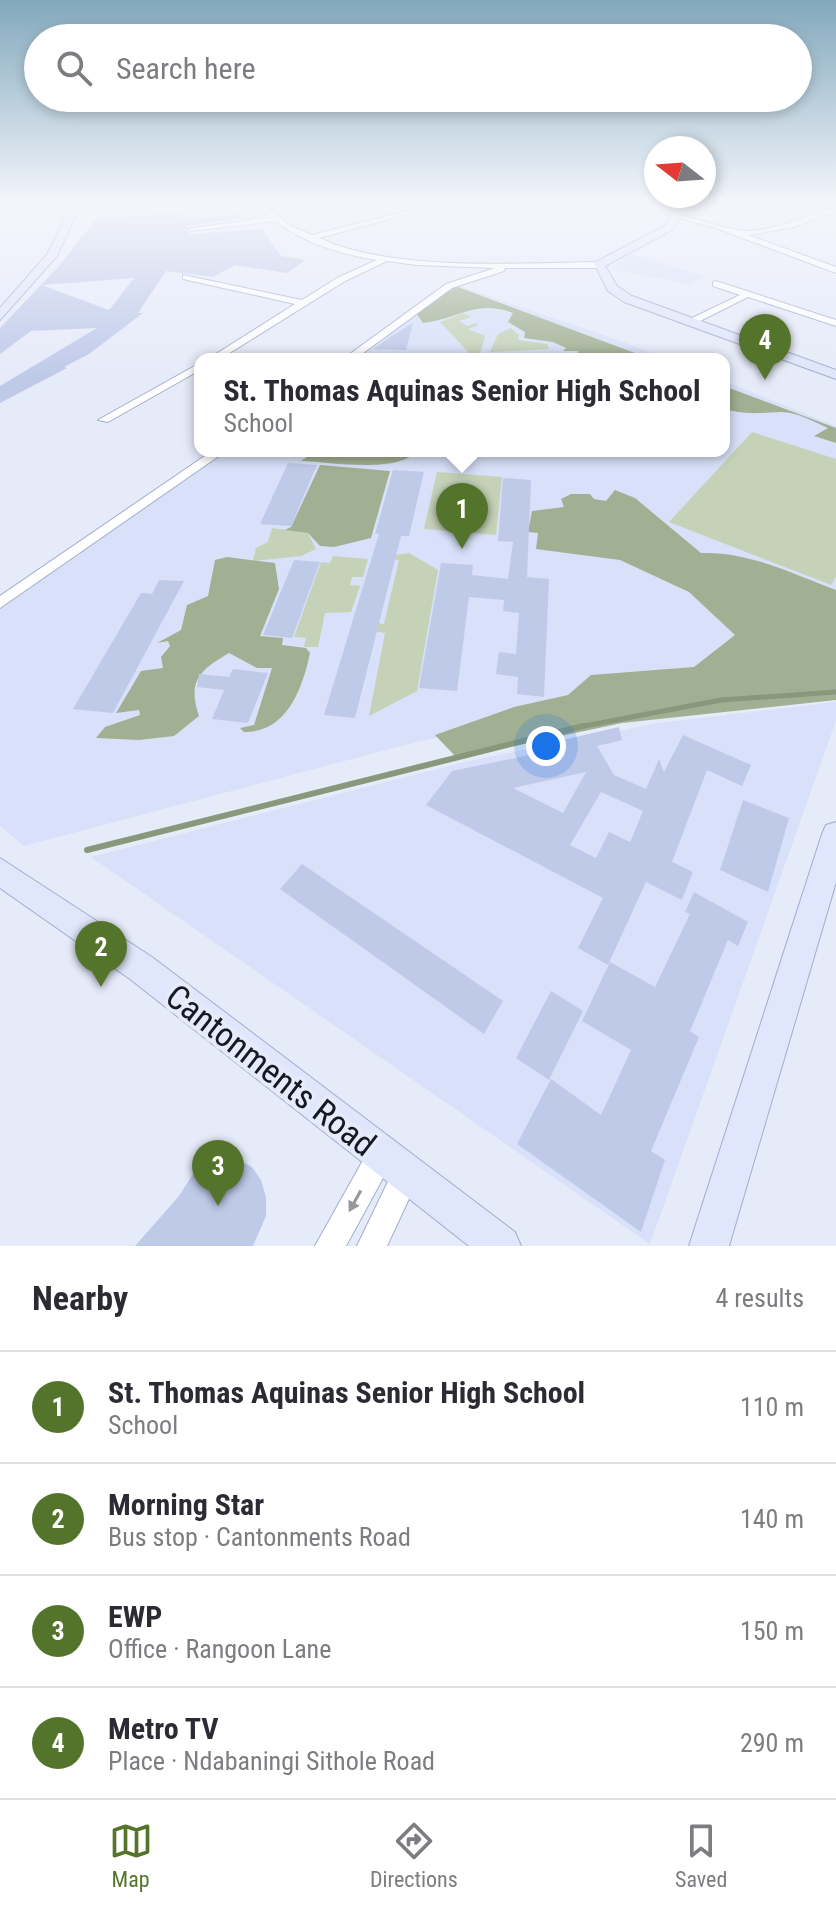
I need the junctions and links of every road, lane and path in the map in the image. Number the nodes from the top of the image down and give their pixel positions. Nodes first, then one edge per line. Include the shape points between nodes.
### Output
1 (48, 260) edge
2 (383, 260) edge
3 (432, 260) edge
4 (607, 260) edge
5 (809, 260) edge
6 (513, 264) junction
7 (598, 265) junction
8 (836, 270) edge
9 (186, 277) dead end
10 (716, 284) dead end
11 (748, 294) junction
12 (303, 303) junction
13 (0, 316) edge
14 (689, 323) junction
15 (836, 323) edge
16 (223, 353) edge
17 (356, 353) edge
18 (194, 369) edge
19 (836, 375) edge
20 (104, 420) dead end
21 (211, 457) edge
22 (0, 603) edge
23 (836, 834) edge
24 (0, 871) edge
25 (394, 1165) junction
26 (330, 1246) edge
27 (372, 1246) edge
28 (501, 1246) edge
29 (709, 1246) edge

1 - 13 street
2 - 12 street
3 - 6 street
4 - 7 street
5 - 8 street
6 - 7 street
6 - 17 street via 449,286
7 - 14 street via 612,288 628,299
9 - 12 street
10 - 11 street
11 - 14 street
11 - 15 street
12 - 16 street
14 - 19 street
18 - 20 street
21 - 22 street
23 - 29 street
24 - 25 street, Cantonments Road via 141,968
25 -> 26 street
25 - 27 street
25 - 28 street, Cantonments Road

